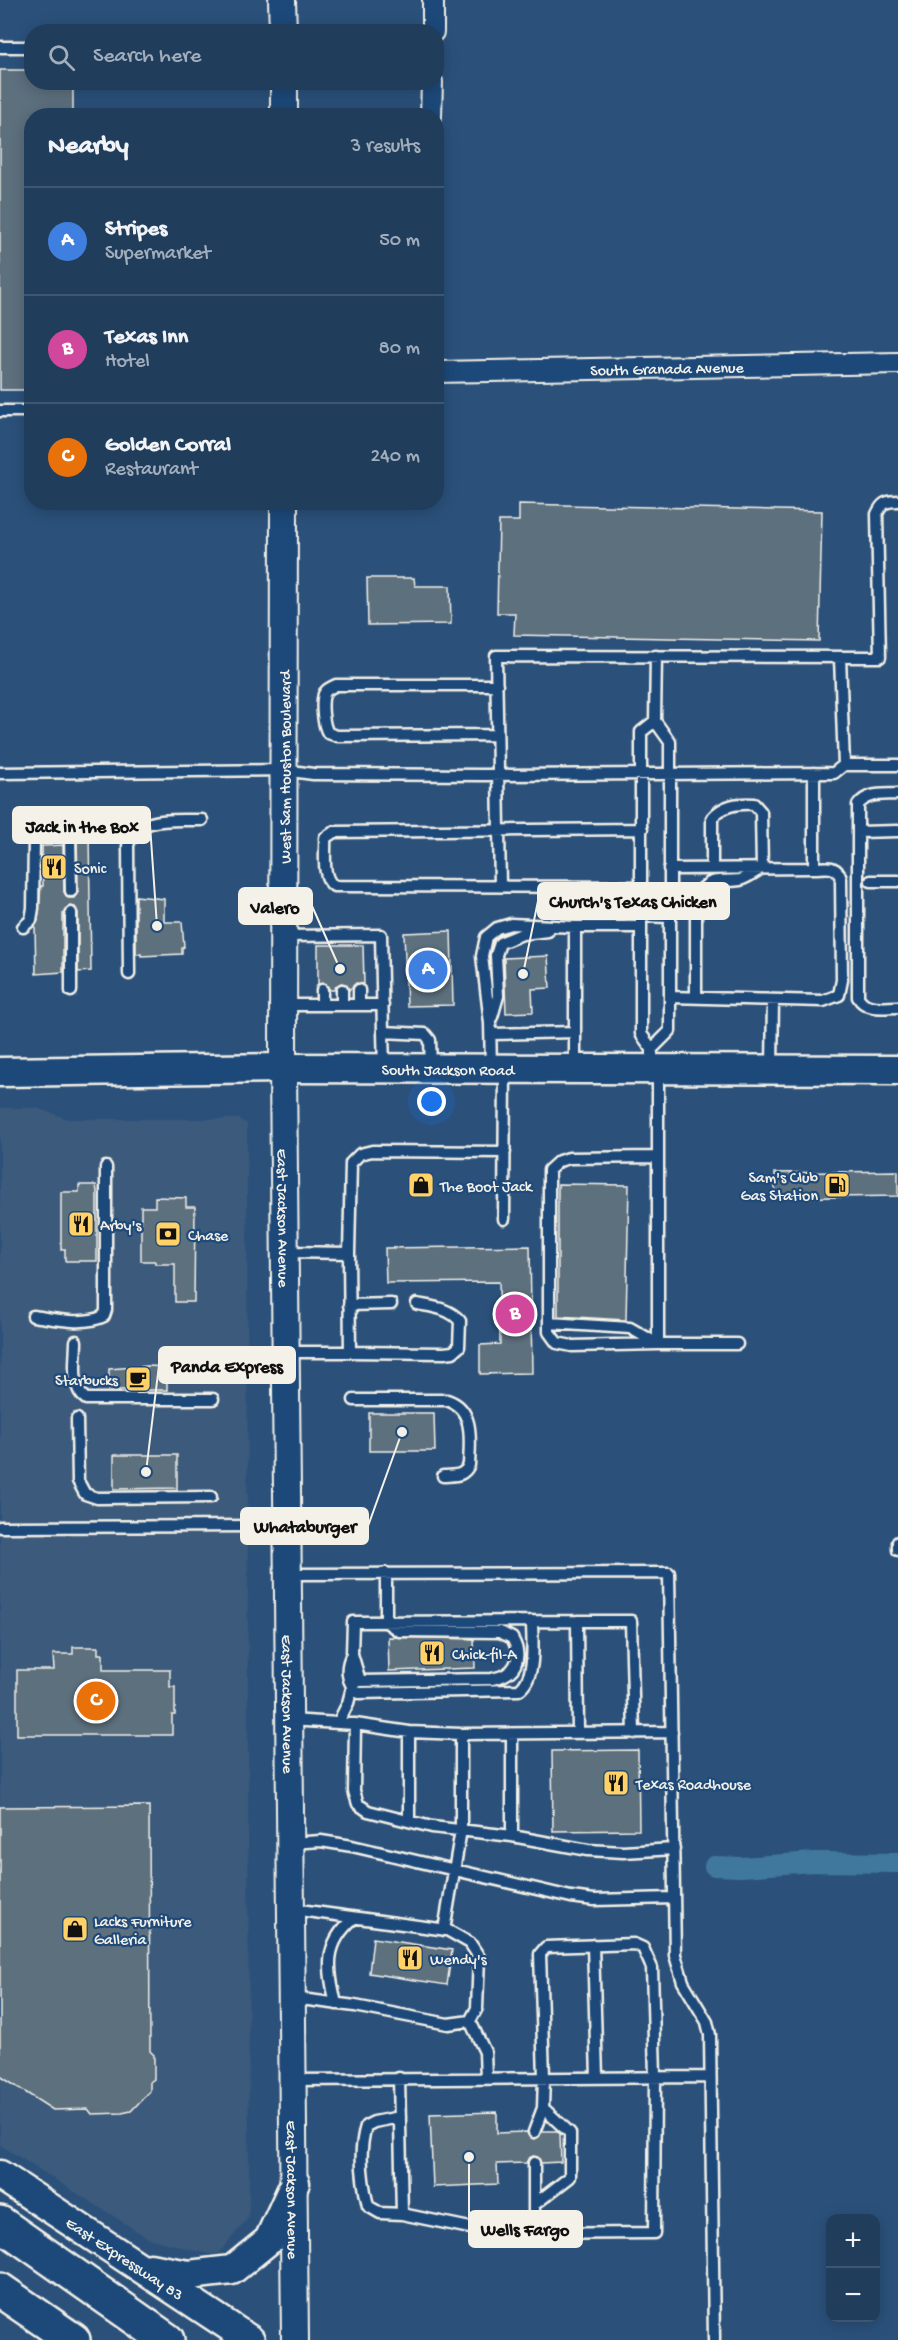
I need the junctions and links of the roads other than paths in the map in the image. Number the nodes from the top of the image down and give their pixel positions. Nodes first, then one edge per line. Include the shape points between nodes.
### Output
1 (282, 0) edge
2 (433, 0) edge
3 (283, 24) edge
4 (433, 24) edge
5 (0, 47) edge
6 (24, 47) edge
7 (284, 90) edge
8 (432, 90) edge
9 (284, 108) edge
10 (431, 108) edge
11 (898, 363) edge
12 (444, 372) edge
13 (0, 411) edge
14 (24, 411) edge
15 (898, 501) edge
16 (284, 510) edge
17 (656, 656) junction
18 (840, 657) junction
19 (497, 685) junction
20 (655, 721) junction
21 (497, 735) junction
22 (844, 765) junction
23 (898, 765) edge
24 (284, 770) junction
25 (0, 773) edge
26 (814, 773) junction
27 (642, 774) junction
28 (670, 774) junction
29 (498, 775) junction
30 (898, 794) edge
31 (202, 820) dead end
32 (642, 829) junction
33 (499, 830) junction
34 (898, 831) edge
35 (858, 832) junction
36 (669, 868) junction
37 (712, 868) junction
38 (762, 868) junction
39 (814, 868) junction
40 (872, 881) dead end
41 (898, 881) edge
42 (500, 886) junction
43 (642, 887) junction
44 (71, 891) dead end
45 (71, 913) dead end
46 (669, 917) junction
47 (641, 921) junction
48 (23, 927) dead end
49 (575, 927) junction
50 (284, 936) junction
51 (129, 974) dead end
52 (322, 990) dead end
53 (342, 990) dead end
54 (358, 990) dead end
55 (71, 991) dead end
56 (670, 997) junction
57 (696, 998) junction
58 (773, 1000) junction
59 (284, 1005) junction
60 (322, 1005) junction
61 (342, 1005) junction
62 (359, 1005) junction
63 (383, 1005) junction
64 (898, 1007) edge
65 (490, 1028) junction
66 (383, 1032) junction
67 (575, 1032) junction
68 (654, 1063) junction
69 (283, 1068) junction
70 (384, 1069) junction
71 (431, 1069) junction
72 (498, 1069) junction
73 (575, 1069) junction
74 (772, 1070) junction
75 (898, 1070) edge
76 (0, 1072) edge
77 (505, 1152) junction
78 (656, 1157) junction
79 (106, 1167) dead end
80 (504, 1219) dead end
81 (285, 1252) junction
82 (349, 1253) junction
83 (391, 1304) dead end
84 (417, 1304) dead end
85 (349, 1305) junction
86 (33, 1316) dead end
87 (549, 1323) junction
88 (76, 1341) dead end
89 (658, 1344) junction
90 (737, 1344) dead end
91 (286, 1352) junction
92 (350, 1352) junction
93 (213, 1399) dead end
94 (354, 1400) dead end
95 (77, 1419) dead end
96 (443, 1476) dead end
97 (211, 1497) dead end
98 (288, 1526) junction
99 (0, 1527) edge
100 (898, 1542) edge
101 (898, 1550) edge
102 (288, 1574) junction
103 (386, 1574) junction
104 (532, 1621) junction
105 (386, 1622) junction
106 (577, 1622) junction
107 (352, 1654) junction
108 (352, 1688) junction
109 (289, 1720) junction
110 (338, 1723) junction
111 (355, 1724) junction
112 (410, 1732) junction
113 (672, 1732) junction
114 (578, 1733) junction
115 (634, 1733) junction
116 (461, 1734) junction
117 (512, 1734) junction
118 (409, 1821) junction
119 (461, 1830) junction
120 (512, 1836) junction
121 (291, 1843) junction
122 (674, 1849) junction
123 (454, 1870) junction
124 (674, 1898) junction
125 (292, 1910) junction
126 (354, 1918) junction
127 (444, 1930) junction
128 (593, 1945) junction
129 (293, 1998) junction
130 (336, 2004) junction
131 (470, 2021) junction
132 (655, 2076) junction
133 (544, 2077) junction
134 (597, 2077) junction
135 (709, 2077) junction
136 (399, 2078) junction
137 (486, 2078) junction
138 (294, 2080) junction
139 (543, 2108) junction
140 (400, 2117) junction
141 (534, 2132) dead end
142 (534, 2163) dead end
143 (0, 2175) edge
144 (295, 2183) junction
145 (535, 2204) junction
146 (402, 2214) junction
147 (0, 2223) edge
148 (534, 2234) junction
149 (137, 2265) junction
150 (0, 2290) edge
151 (183, 2295) junction
152 (73, 2340) edge
153 (167, 2340) edge
154 (211, 2340) edge
155 (250, 2340) edge
156 (295, 2340) edge
157 (714, 2340) edge

1 - 3 street
2 - 4 street
5 - 6 lane
7 - 9 street
8 - 10 street
11 - 12 street, South Granada Avenue
13 - 14 lane
15 - 18 lane via 881,505 877,514 880,657
16 - 24 street, West Sam Houston Boulevard
17 - 18 lane
17 - 19 lane via 496,656
17 - 20 lane
18 - 22 lane
19 - 21 lane
19 - 21 lane via 336,685 324,695 325,728 337,736
20 - 27 lane via 640,732
20 - 28 lane via 670,742
21 - 29 lane
22 - 23 lane
22 - 26 lane via 834,773
24 - 25 lane
24 - 29 lane via 313,774
24 - 50 street, West Sam Houston Boulevard
26 - 28 lane
26 - 39 lane
27 - 28 lane
27 - 29 lane
27 - 32 lane
28 - 36 lane
29 - 33 lane
30 - 35 lane via 863,798 858,805
31 - 51 lane via 151,823 138,828 130,838
32 - 33 lane
32 - 43 lane
33 - 42 lane
33 - 42 lane via 334,832 326,838 326,877 334,886
34 - 35 lane
35 - 64 lane via 858,997 870,1007
36 - 37 lane
36 - 46 lane
37 - 38 lane
37 - 38 lane via 712,818 718,810 738,803 754,804 761,812
38 - 39 lane
38 - 57 lane via 742,880 715,880 696,896
39 - 58 lane via 834,867 841,879 842,980 838,995 823,1001
40 - 41 lane
42 - 43 lane
43 - 47 lane
44 - 48 lane via 70,836 59,827 45,828 35,835 33,908 31,920
45 - 55 lane
46 - 47 lane
46 - 56 lane
47 - 49 lane
47 - 68 lane via 641,1034
49 - 65 lane via 522,934 500,943 496,955 498,996
49 - 67 lane
50 - 59 street, West Sam Houston Boulevard
50 - 63 lane via 358,940 381,935
52 - 60 lane
53 - 61 lane
54 - 62 lane
56 - 57 lane
56 - 68 lane via 670,1031
57 - 58 lane
58 - 74 lane
59 - 60 lane
59 - 69 street, West Sam Houston Boulevard
60 - 61 lane
61 - 62 lane
62 - 63 lane
63 - 66 lane
65 - 67 lane
65 - 72 lane
66 - 70 lane
66 - 71 lane via 425,1034 430,1040
67 - 73 lane
68 - 73 main road, South Jackson Road
68 - 74 main road, South Jackson Road
68 - 78 lane
69 - 70 main road, South Jackson Road
69 - 76 main road, South Jackson Road
69 - 81 street, East Jackson Avenue
70 - 71 main road, South Jackson Road
71 - 72 main road, South Jackson Road
72 - 73 main road, South Jackson Road
72 - 77 lane
74 - 75 main road, South Jackson Road
77 - 80 lane
77 - 82 lane via 360,1154 351,1163
78 - 87 lane via 569,1158 549,1170
78 - 89 lane
79 - 86 lane via 104,1316 92,1321 65,1321
81 - 82 lane
81 - 91 street, East Jackson Avenue
82 - 85 lane
83 - 85 lane
84 - 92 lane via 446,1310 460,1320 459,1347 444,1353
85 - 92 lane
87 - 89 lane via 630,1328
87 - 89 lane via 549,1332 557,1342 572,1346
88 - 93 lane via 76,1385 86,1399
89 - 90 lane
91 - 92 lane
91 - 98 street, East Jackson Avenue
94 - 96 lane via 456,1402 465,1411 468,1422 469,1465 460,1475
95 - 97 lane via 78,1481 85,1494 97,1498
98 - 99 lane
98 - 102 street, East Jackson Avenue
100 - 101 lane
102 - 103 lane
102 - 109 street, East Jackson Avenue
103 - 105 lane
103 - 113 lane via 669,1573
104 - 105 lane
104 - 106 lane
104 - 108 lane via 530,1675 519,1690 359,1692
105 - 107 lane via 353,1622
105 - 107 lane via 399,1631 500,1632 515,1644 516,1667 492,1679 365,1681 358,1677
106 - 114 lane
106 - 115 lane via 631,1621
107 - 108 lane via 348,1661
108 - 110 lane
109 - 110 lane
109 - 121 street, East Jackson Avenue
110 - 111 lane
111 - 112 lane
111 - 118 lane via 354,1791 358,1804
112 - 116 lane
112 - 118 lane
113 - 115 lane
113 - 122 lane
114 - 115 lane
114 - 117 lane
116 - 117 lane
116 - 119 lane
117 - 120 lane
118 - 119 lane
119 - 120 lane
119 - 123 lane
120 - 122 lane via 588,1850
121 - 123 lane via 321,1841 352,1846
121 - 125 street, East Jackson Avenue
122 - 124 lane
123 - 124 lane via 594,1900
123 - 127 lane
124 - 135 lane via 678,1972 707,2022
125 - 126 lane
125 - 129 street, East Jackson Avenue
126 - 127 lane
126 - 130 lane via 333,1941 330,1969
127 - 131 lane via 470,1943 479,1957 477,2008
128 - 132 lane via 634,1944 643,1948 652,1968
128 - 133 lane via 546,1947 540,1954
128 - 134 lane
129 - 130 lane
129 - 138 street, East Jackson Avenue
130 - 131 lane via 448,2024
131 - 137 lane via 485,2052
132 - 134 lane
132 - 135 lane
132 - 148 lane via 654,2233
133 - 134 lane
133 - 137 lane
133 - 139 lane
135 - 157 lane
136 - 137 lane
136 - 138 lane
136 - 140 lane
138 - 144 street, East Jackson Avenue
139 - 141 lane
139 - 145 lane via 570,2133 570,2177
140 - 146 lane
140 - 146 lane via 366,2126 362,2159 368,2206 380,2213
142 - 145 lane
143 - 149 main road, East Expressway 83
144 - 149 main road via 269,2240 232,2270 189,2276
144 - 156 street, East Jackson Avenue
145 - 148 lane
146 - 148 lane via 499,2234
147 - 153 highway
149 - 151 main road, East Expressway 83
150 - 152 highway
151 - 154 main road
151 - 155 main road, East Expressway 83

